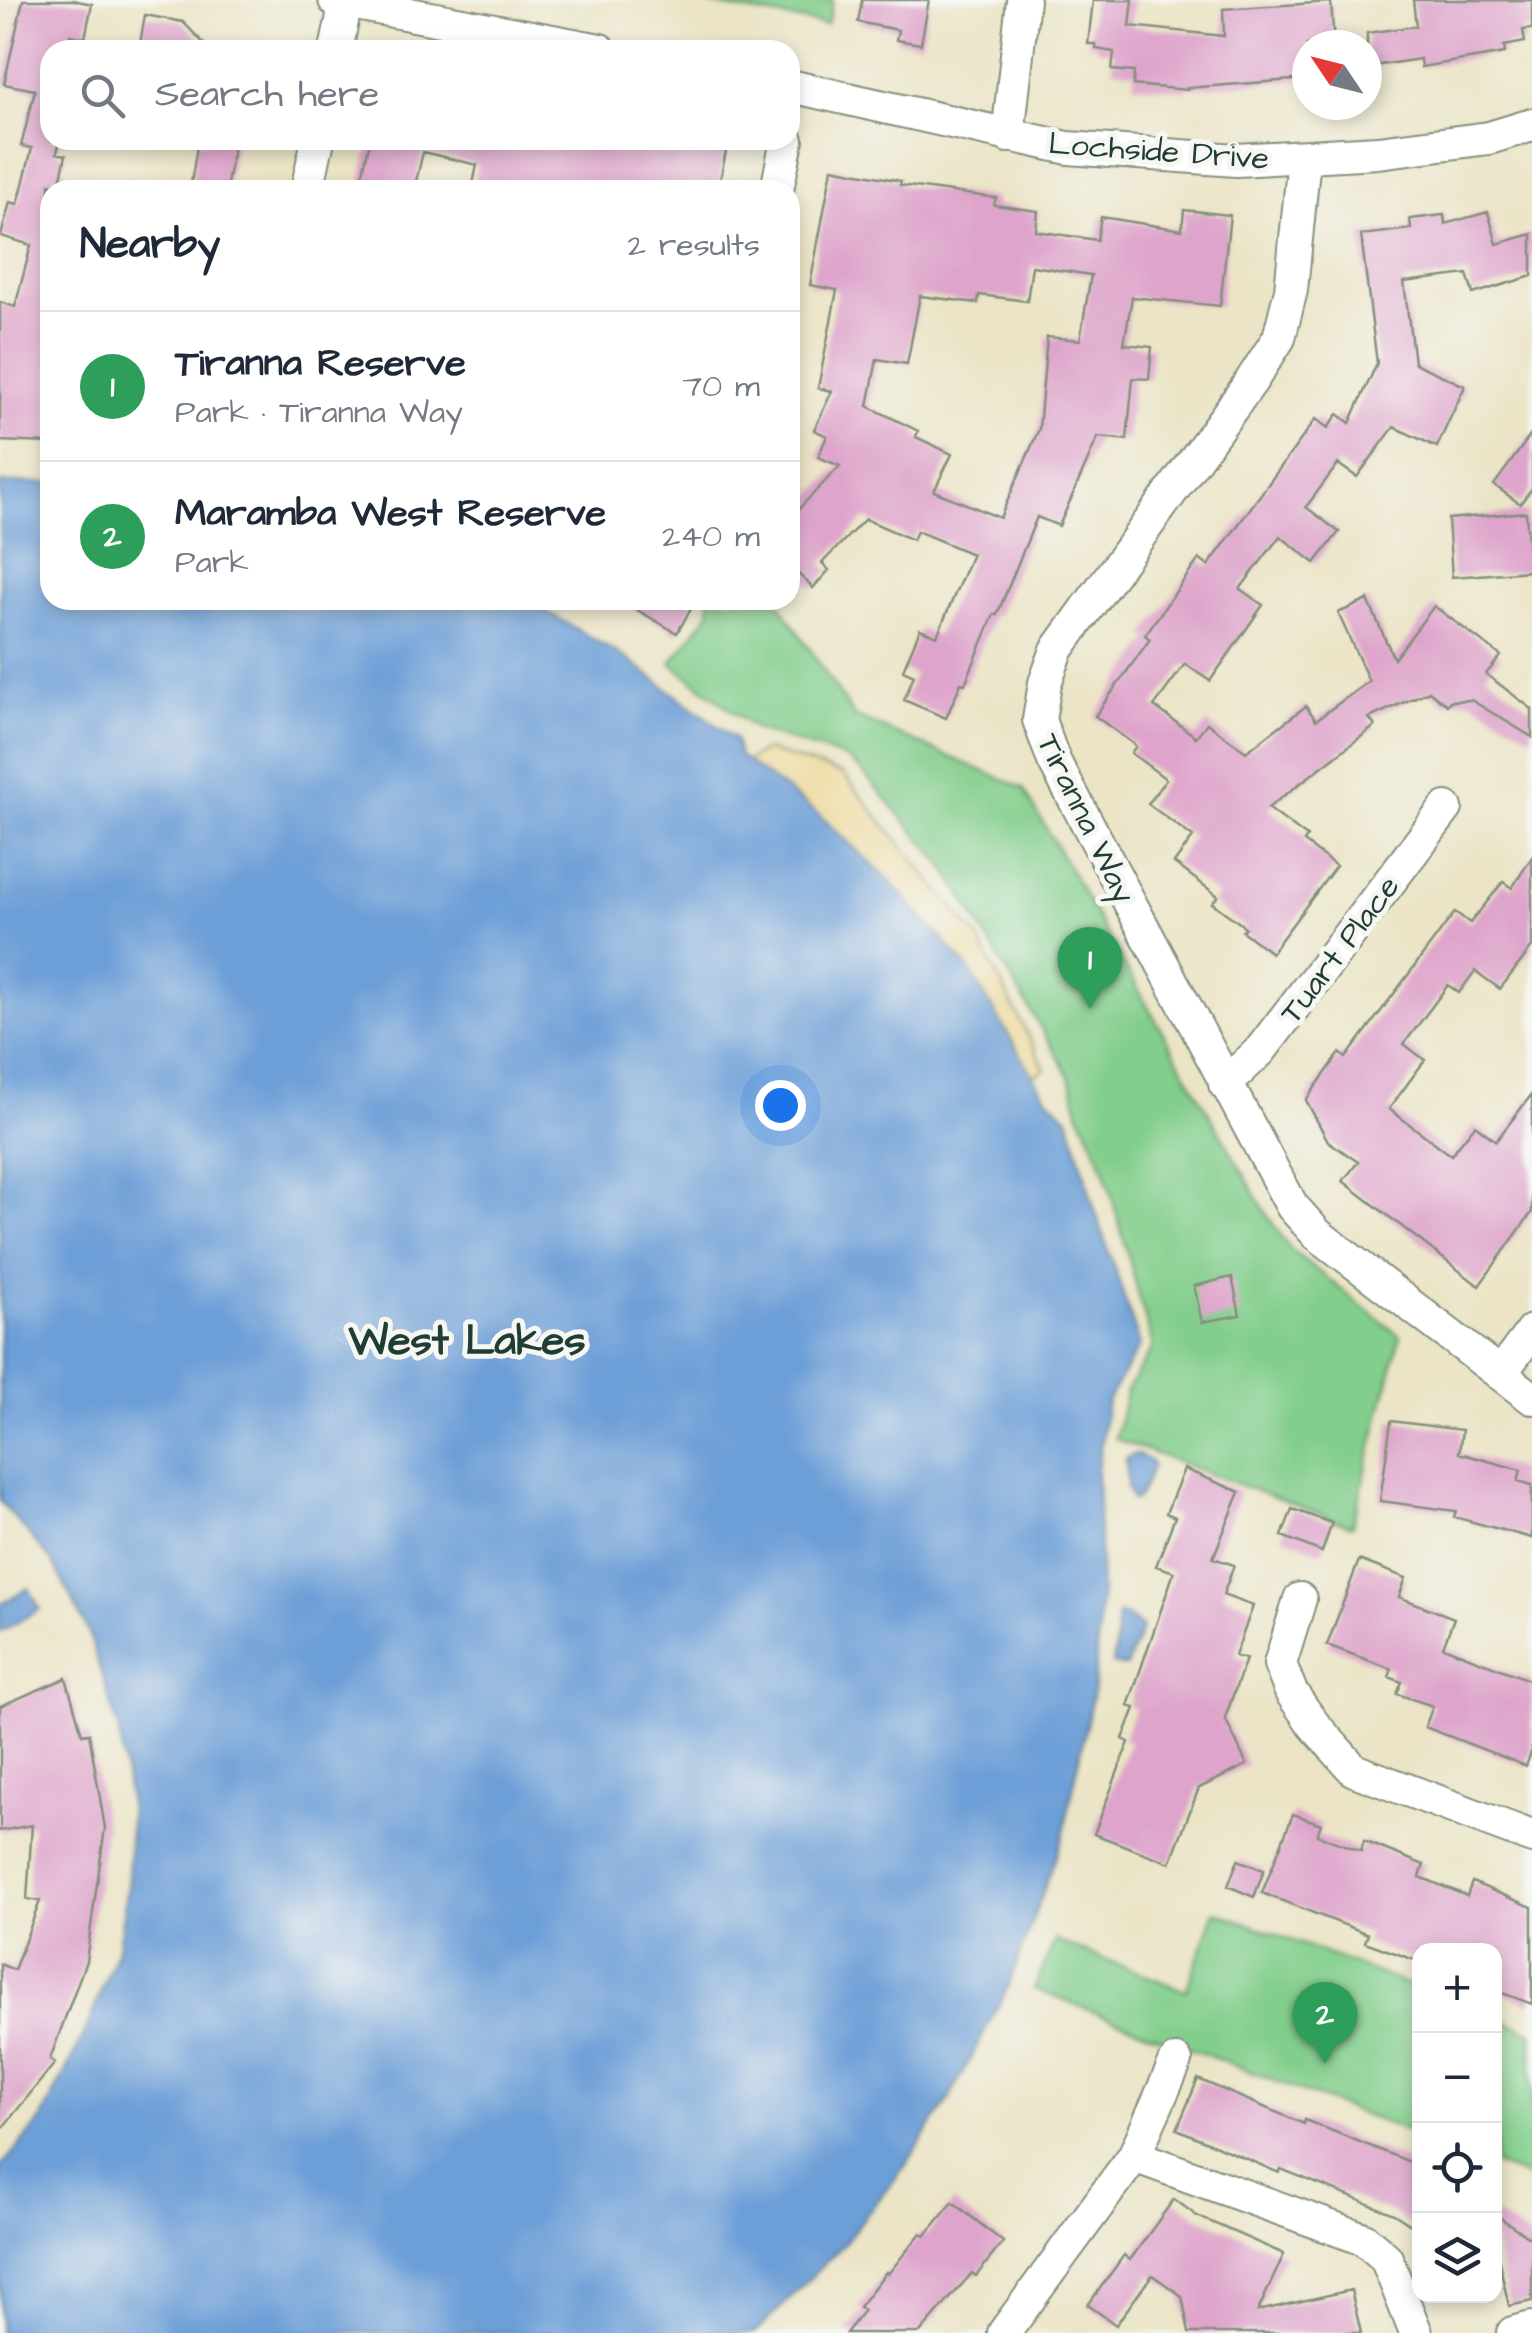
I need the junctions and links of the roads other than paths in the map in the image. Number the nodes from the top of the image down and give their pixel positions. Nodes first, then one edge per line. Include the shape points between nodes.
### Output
1 (1023, 0) edge
2 (341, 1) edge
3 (337, 40) edge
4 (547, 40) edge
5 (800, 88) edge
6 (1532, 125) edge
7 (1008, 136) junction
8 (316, 150) edge
9 (785, 150) edge
10 (1304, 158) junction
11 (309, 180) edge
12 (779, 180) edge
13 (1446, 808) dead end
14 (1225, 1084) junction
15 (1532, 1331) edge
16 (1500, 1374) junction
17 (1532, 1398) edge
18 (1300, 1599) dead end
19 (1532, 1837) edge
20 (1176, 2061) dead end
21 (1134, 2156) junction
22 (1532, 2328) edge
23 (1004, 2333) edge
24 (1416, 2333) edge
25 (1512, 2333) edge

1 - 7 street
2 - 3 street
2 - 4 street
5 - 7 street, Lochside Drive
6 - 10 street, Lochside Drive via 1489,138
7 - 10 street, Lochside Drive via 1068,148
8 - 11 street
9 - 12 street
10 - 14 street, Tiranna Way via 1291,290 1279,338 1057,650 1039,720 1054,761
13 - 14 street, Tuart Place via 1260,1051
14 - 16 street, Tiranna Way via 1292,1206 1317,1234
15 - 16 street
16 - 17 street, Tiranna Way
18 - 19 street via 1280,1664 1314,1726 1354,1770
20 - 21 street
21 - 23 street
21 - 24 street via 1364,2239 1386,2258
22 - 25 street

